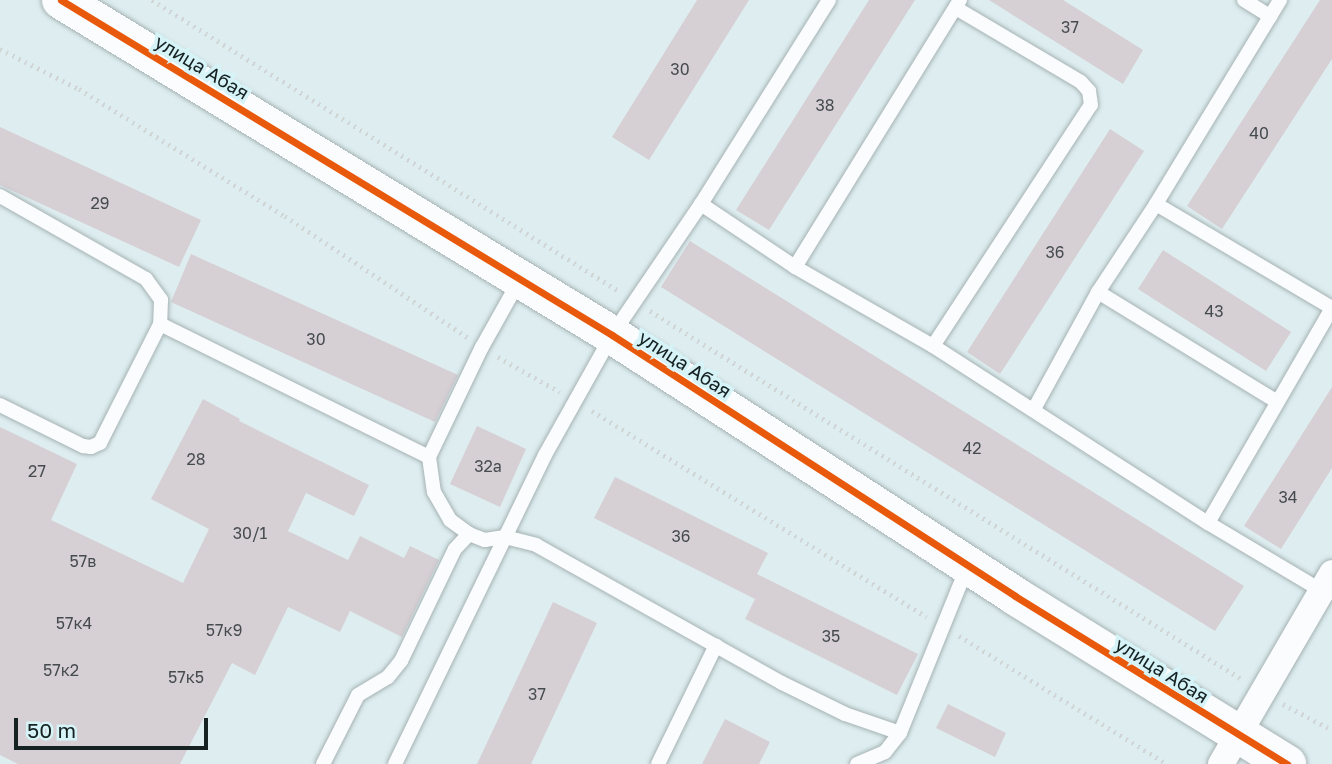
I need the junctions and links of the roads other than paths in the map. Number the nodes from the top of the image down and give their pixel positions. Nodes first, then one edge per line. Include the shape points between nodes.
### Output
1 (61, 0) edge
2 (829, 0) edge
3 (1244, 0) edge
4 (1280, 0) edge
5 (958, 4) edge
6 (1270, 16) junction
7 (0, 195) edge
8 (701, 204) junction
9 (1156, 204) junction
10 (795, 267) junction
11 (520, 279) junction
12 (1098, 292) junction
13 (160, 324) junction
14 (612, 335) junction
15 (933, 346) junction
16 (1276, 401) junction
17 (0, 405) edge
18 (1034, 409) junction
19 (429, 457) junction
20 (1208, 523) junction
21 (469, 534) junction
22 (505, 537) junction
23 (967, 565) junction
24 (1328, 587) edge
25 (716, 645) junction
26 (900, 733) junction
27 (1230, 750) edge
28 (323, 764) edge
29 (395, 764) edge
30 (658, 764) edge
31 (857, 764) edge
32 (1287, 764) edge

1 - 11 street, улица Абая
2 - 8 lane
3 - 6 lane
4 - 6 lane
5 - 10 lane
5 - 15 lane via 1081,82 1089,91 1091,105
6 - 9 lane
7 - 13 lane via 146,279 162,300
8 - 10 lane
8 - 14 lane
9 - 12 lane
9 - 16 lane via 1332,308
10 - 15 lane
11 - 14 street, улица Абая
11 - 19 lane
12 - 16 lane
12 - 18 lane
13 - 17 lane via 100,443 83,446
13 - 19 lane
14 - 22 lane
14 - 23 street, улица Абая
15 - 18 lane
16 - 20 lane
18 - 20 lane
19 - 21 lane via 434,492 450,520
20 - 24 lane
21 - 22 lane via 485,540
21 - 28 lane via 455,549 401,660 388,677 358,695
22 - 25 lane via 536,545
22 - 29 lane
23 - 26 lane
23 - 27 street, улица Абая
24 - 27 street
25 - 26 lane via 845,714
25 - 30 lane
26 - 31 lane via 885,752
27 - 32 street, улица Абая

